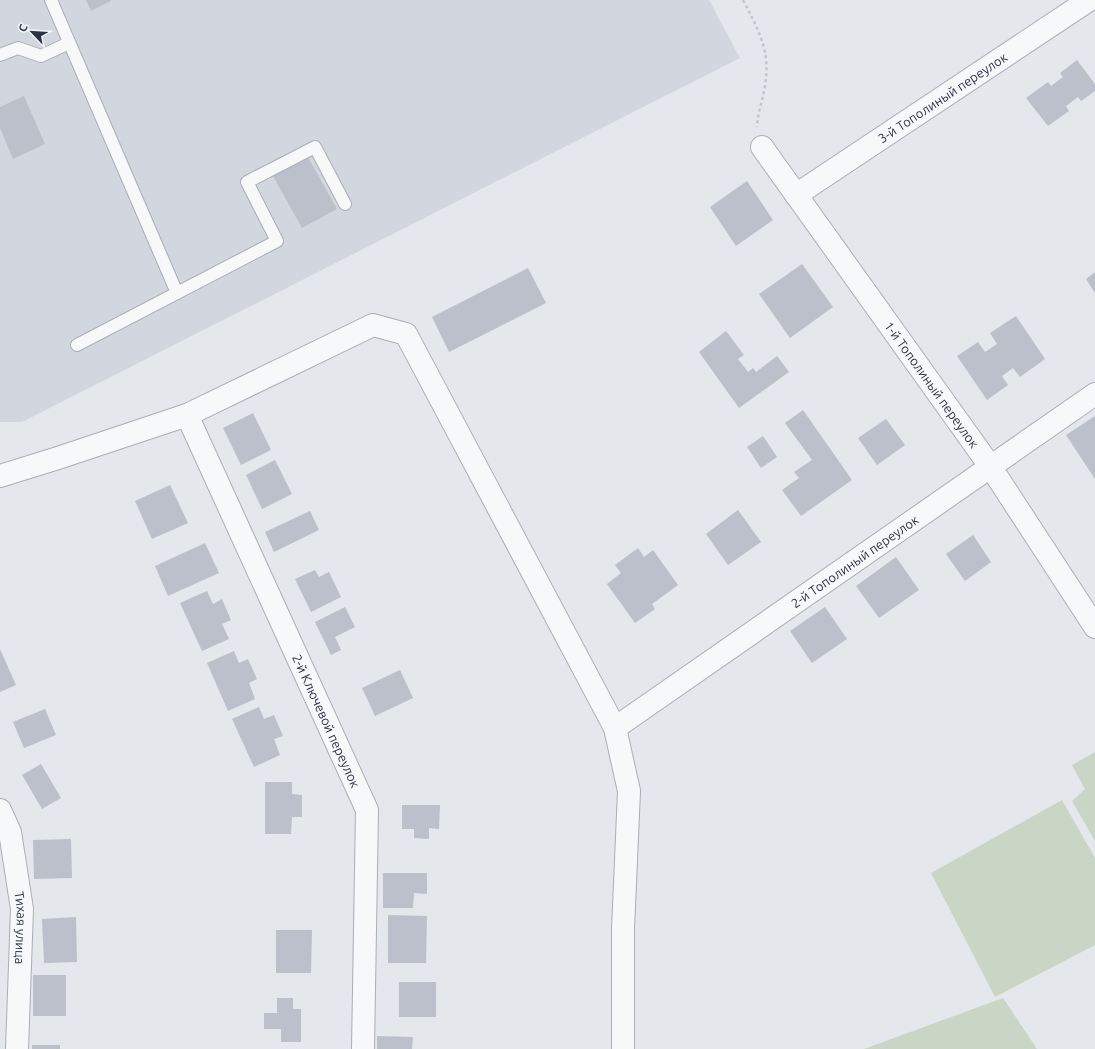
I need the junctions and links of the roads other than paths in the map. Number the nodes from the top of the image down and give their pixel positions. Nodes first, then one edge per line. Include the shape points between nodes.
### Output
1 (51, 0) edge
2 (1089, 0) edge
3 (69, 43) junction
4 (0, 54) edge
5 (762, 146) road end
6 (796, 195) junction
7 (344, 204) dead end
8 (177, 293) junction
9 (78, 345) dead end
10 (1095, 394) edge
11 (187, 415) junction
12 (990, 466) junction
13 (0, 476) edge
14 (1095, 626) edge
15 (615, 728) junction
16 (0, 810) edge
17 (17, 1049) edge
18 (363, 1049) edge
19 (623, 1049) edge

1 - 3 lane
2 - 6 street, 3-й Тополиный переулок
3 - 4 lane via 41,56 18,48
3 - 8 lane
5 - 6 street, 1-й Тополиный переулок
6 - 12 street, 1-й Тополиный переулок
7 - 8 lane via 315,147 247,182 277,241
8 - 9 lane
10 - 12 street, 2-й Тополиный переулок
11 - 13 street
11 - 15 street via 373,325 406,334
11 - 18 street, 2-й Ключевой переулок via 367,810
12 - 14 street, 1-й Тополиный переулок
12 - 15 street, 2-й Тополиный переулок
15 - 19 street via 629,791 623,929
16 - 17 street, Тихая улица via 10,832 22,909

